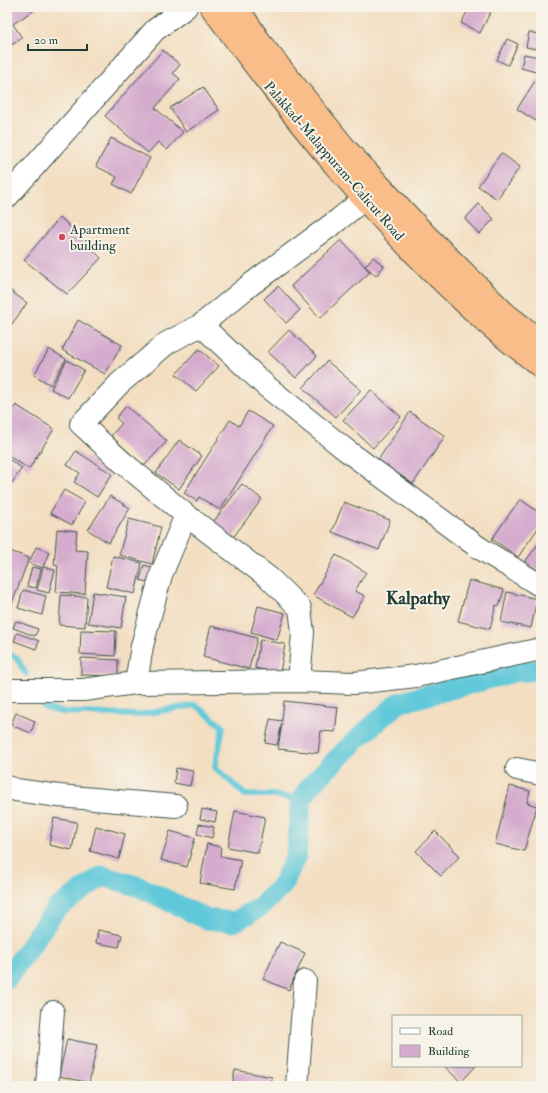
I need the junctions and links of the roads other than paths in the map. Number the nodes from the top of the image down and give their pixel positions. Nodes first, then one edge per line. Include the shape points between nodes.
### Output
1 (186, 7) edge
2 (211, 7) edge
3 (237, 7) edge
4 (7, 197) edge
5 (364, 199) junction
6 (201, 325) junction
7 (541, 341) edge
8 (541, 367) edge
9 (186, 515) junction
10 (541, 586) edge
11 (541, 649) edge
12 (299, 681) junction
13 (136, 683) junction
14 (7, 690) edge
15 (517, 769) dead end
16 (541, 774) edge
17 (7, 787) edge
18 (176, 806) dead end
19 (305, 981) dead end
20 (53, 1012) dead end
21 (47, 1086) edge
22 (297, 1086) edge

1 - 4 street via 155,30
2 - 5 highway, Palakkad-Malappuram-Calicut Road via 262,76
3 - 7 highway, Palakkad-Malappuram-Calicut Road via 263,46 346,148 424,233 506,314
5 - 6 street
5 - 8 highway, Palakkad-Malappuram-Calicut Road via 431,270 490,325
6 - 9 street via 167,343 120,383 81,424
6 - 10 street via 266,386 346,450 478,547
9 - 12 street via 269,578 300,608 303,633
9 - 13 street via 161,575 142,646
11 - 12 street via 416,676 354,683
12 - 13 street
13 - 14 street via 84,690
15 - 16 street
17 - 18 street via 59,796
19 - 22 street
20 - 21 street

